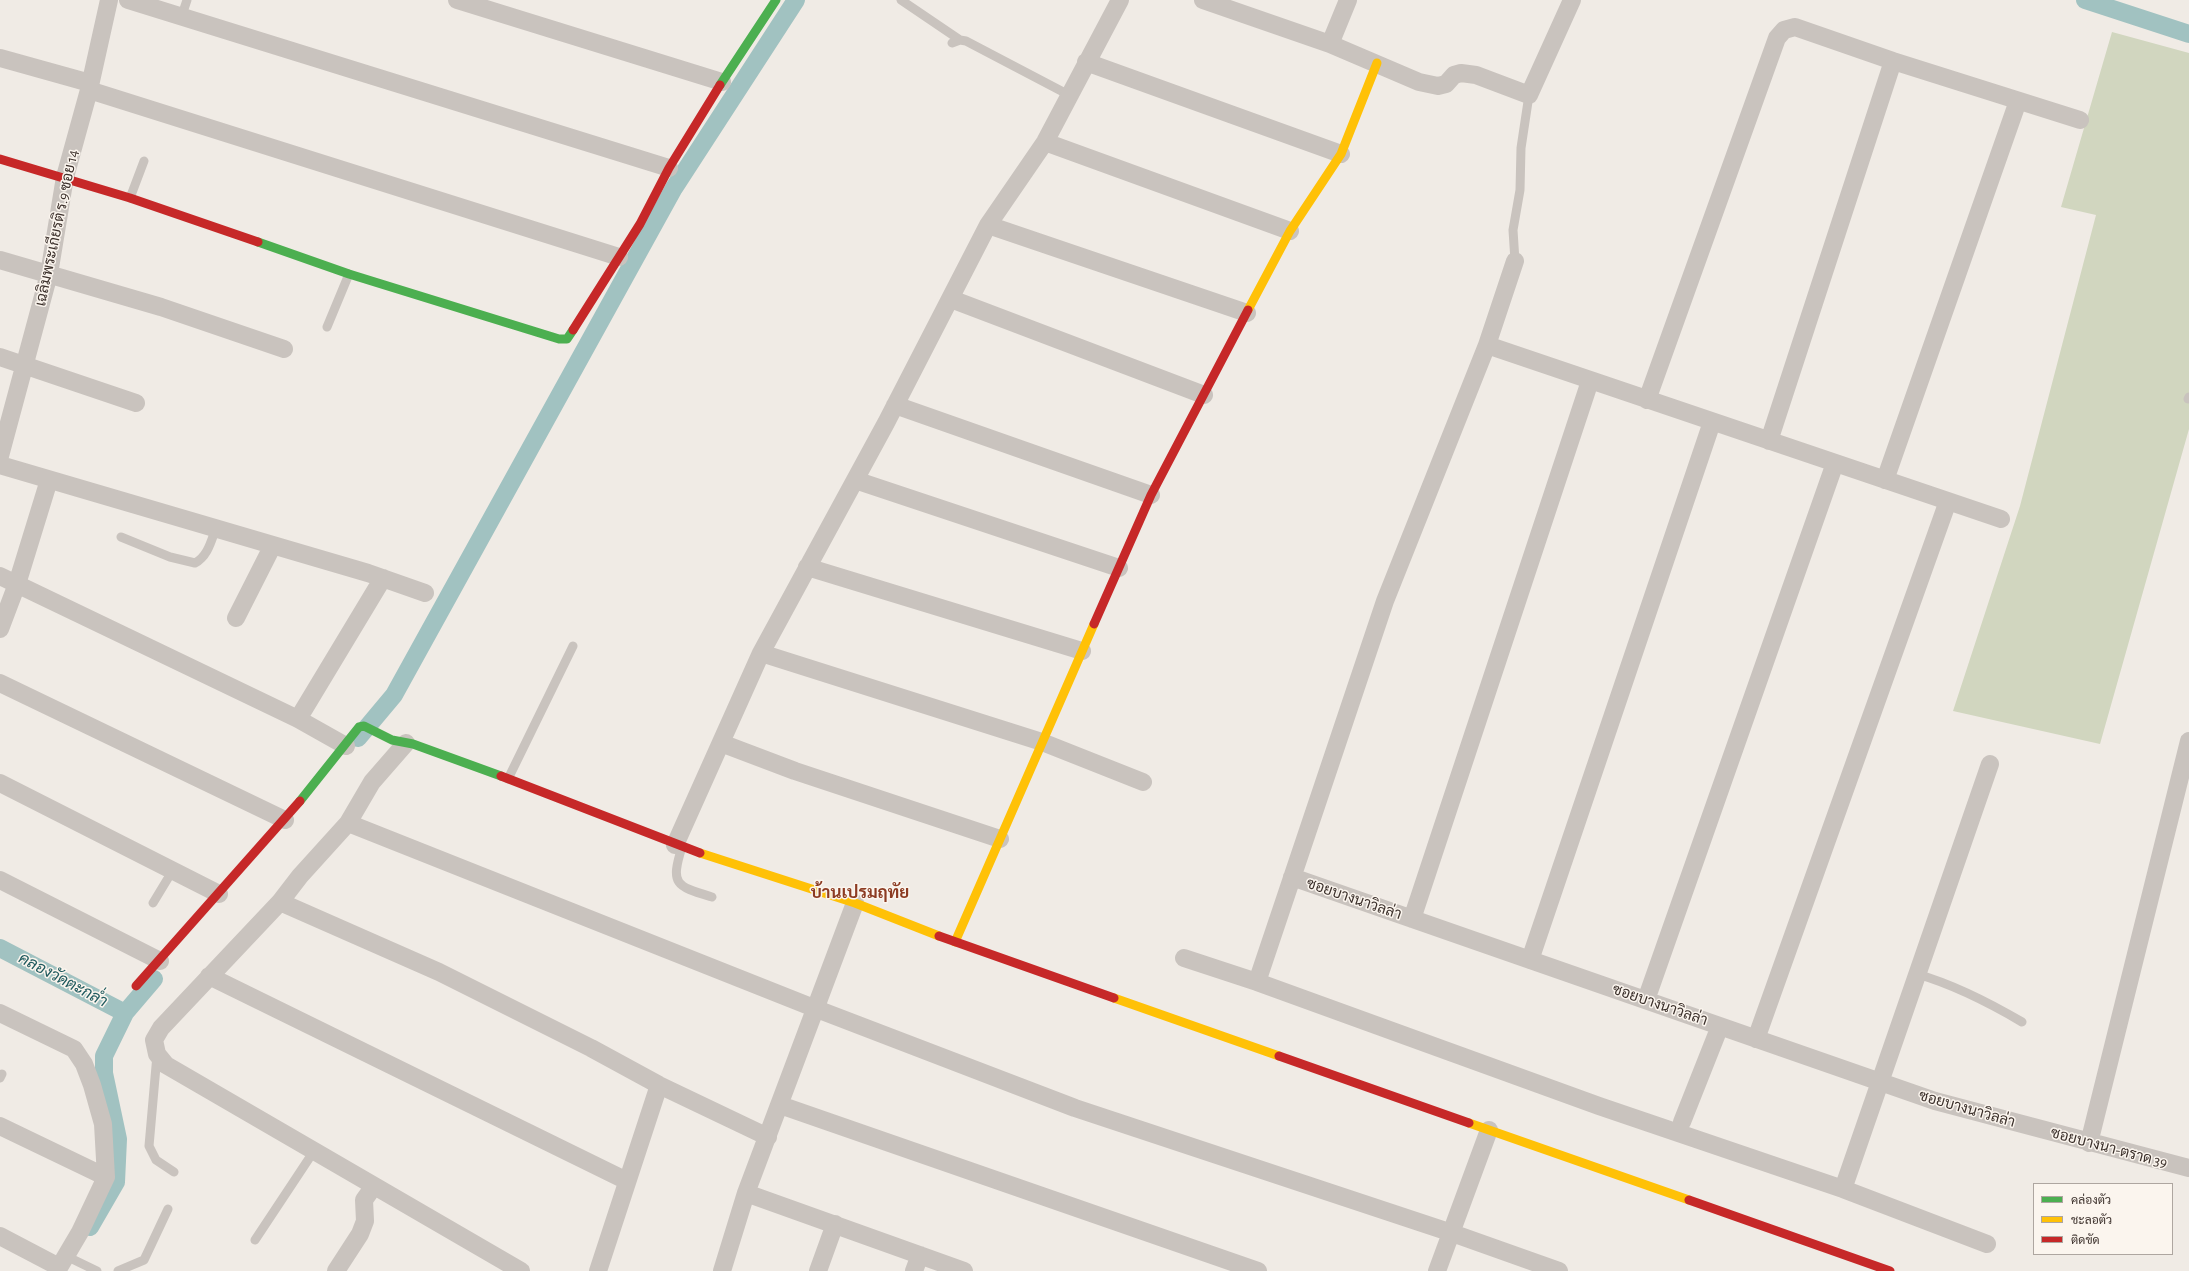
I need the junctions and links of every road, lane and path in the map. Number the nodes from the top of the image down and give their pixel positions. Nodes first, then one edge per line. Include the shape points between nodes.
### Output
1 (109, 0) edge
2 (128, 0) edge
3 (187, 0) edge
4 (457, 0) edge
5 (776, 0) edge
6 (901, 0) edge
7 (1120, 0) edge
8 (1203, 0) edge
9 (1348, 0) edge
10 (1572, 0) edge
11 (181, 18) junction
12 (1330, 44) junction
13 (0, 58) edge
14 (1893, 61) junction
15 (1086, 62) junction
16 (1377, 63) junction
17 (722, 82) junction
18 (90, 86) junction
19 (1069, 95) junction
20 (1529, 95) junction
21 (2018, 101) junction
22 (2080, 120) dead end
23 (1045, 142) junction
24 (1341, 154) junction
25 (0, 159) edge
26 (144, 161) dead end
27 (669, 168) junction
28 (65, 177) junction
29 (130, 198) junction
30 (988, 225) junction
31 (1290, 230) junction
32 (619, 257) junction
33 (0, 260) edge
34 (1515, 261) joint
35 (49, 274) junction
36 (349, 274) junction
37 (951, 299) junction
38 (1247, 313) junction
39 (326, 327) dead end
40 (1487, 345) junction
41 (284, 349) dead end
42 (0, 358) edge
43 (25, 366) junction
44 (1590, 381) junction
45 (1204, 395) junction
46 (1647, 400) junction
47 (136, 403) dead end
48 (896, 405) junction
49 (1712, 422) junction
50 (1769, 441) junction
51 (0, 456) edge
52 (1835, 463) junction
53 (0, 465) edge
54 (49, 480) junction
55 (855, 480) junction
56 (1885, 480) junction
57 (1151, 495) junction
58 (1948, 501) junction
59 (2001, 519) dead end
60 (216, 528) junction
61 (121, 537) dead end
62 (273, 545) junction
63 (807, 567) junction
64 (1119, 568) junction
65 (0, 576) edge
66 (383, 578) junction
67 (17, 584) junction
68 (425, 592) dead end
69 (236, 618) dead end
70 (0, 629) edge
71 (573, 646) dead end
72 (1082, 651) junction
73 (760, 653) junction
74 (0, 684) edge
75 (298, 719) junction
76 (399, 741) junction
77 (2189, 741) edge
78 (1042, 742) junction
79 (721, 743) junction
80 (346, 746) junction
81 (1990, 764) dead end
82 (508, 779) junction
83 (1143, 782) dead end
84 (0, 783) edge
85 (285, 820) junction
86 (348, 823) junction
87 (1000, 839) junction
88 (679, 846) junction
89 (173, 870) junction
90 (1292, 877) junction
91 (0, 880) edge
92 (219, 894) junction
93 (712, 897) dead end
94 (280, 902) junction
95 (153, 903) dead end
96 (855, 903) junction
97 (1412, 919) junction
98 (955, 942) junction
99 (1184, 958) dead end
100 (1530, 960) junction
101 (160, 961) junction
102 (1917, 974) junction
103 (208, 976) junction
104 (1257, 982) junction
105 (136, 986) dead end
106 (1646, 1000) junction
107 (814, 1008) junction
108 (0, 1013) edge
109 (2022, 1022) dead end
110 (1720, 1026) junction
111 (1756, 1040) junction
112 (157, 1054) junction
113 (1880, 1082) junction
114 (659, 1086) junction
115 (780, 1105) junction
116 (1682, 1122) dead end
117 (0, 1126) edge
118 (2029, 1126) joint
119 (1489, 1130) junction
120 (768, 1137) junction
121 (2089, 1143) junction
122 (314, 1151) junction
123 (2189, 1168) edge
124 (174, 1172) dead end
125 (106, 1177) junction
126 (627, 1181) junction
127 (374, 1186) junction
128 (1843, 1190) junction
129 (746, 1193) junction
130 (168, 1209) dead end
131 (835, 1224) junction
132 (1452, 1233) junction
133 (0, 1236) edge
134 (255, 1240) dead end
135 (1987, 1244) dead end
136 (917, 1263) edge
137 (60, 1264) edge
138 (516, 1270) edge
139 (97, 1271) edge
140 (118, 1271) edge
141 (336, 1271) edge
142 (598, 1271) edge
143 (722, 1271) edge
144 (818, 1271) edge
145 (964, 1271) edge
146 (1258, 1271) edge
147 (1437, 1271) edge
148 (1559, 1271) edge
149 (1890, 1271) edge

1 - 18 street, เฉลิมพระเกียรติ ร.9 ซอย 14
2 - 11 street
3 - 11 lane
4 - 17 street
5 - 17 street
6 - 19 lane via 956,41 966,41
7 - 15 street
8 - 12 street
9 - 12 street
10 - 20 street
11 - 27 street
12 - 16 street
13 - 18 street
14 - 21 street
14 - 46 street via 1796,27 1784,30 1777,38
14 - 50 street
15 - 19 street
15 - 24 street
16 - 20 street via 1419,82 1438,86 1446,84 1454,75 1461,73 1476,75
16 - 24 street
17 - 27 street
18 - 28 street, เฉลิมพระเกียรติ ร.9 ซอย 14
18 - 32 street
19 - 23 street
20 - 34 lane via 1521,148 1520,190 1513,230
21 - 22 street
21 - 56 street
23 - 30 street
23 - 31 street
24 - 31 street
25 - 28 street
26 - 29 lane
27 - 32 street via 640,224
28 - 29 street
28 - 35 street, เฉลิมพระเกียรติ ร.9 ซอย 14
29 - 36 street
30 - 37 street
30 - 38 street
31 - 38 street
32 - 36 street via 569,337 564,339
33 - 35 street
34 - 40 street
35 - 41 street via 161,307
35 - 43 street, เฉลิมพระเกียรติ ร.9 ซอย 14
36 - 39 lane
37 - 45 street
37 - 48 street
38 - 45 street
40 - 44 street
40 - 90 street via 1385,601
42 - 43 street
43 - 47 street
43 - 51 street, เฉลิมพระเกียรติ ร.9 ซอย 14
44 - 46 street
44 - 97 street
45 - 57 street
46 - 49 street
48 - 55 street
48 - 57 street
49 - 50 street
49 - 100 street
50 - 52 street
52 - 56 street
52 - 106 street
53 - 54 street
54 - 60 street
54 - 67 street
55 - 63 street
55 - 64 street
56 - 58 street
57 - 64 street
58 - 59 street
58 - 111 street
60 - 61 lane via 202,560 195,563 170,557
60 - 62 street
62 - 66 street
62 - 69 street
63 - 72 street
63 - 73 street
64 - 72 street
65 - 67 street
66 - 68 street
66 - 75 street
67 - 70 street
67 - 75 street
71 - 82 lane
72 - 78 street
73 - 78 street
73 - 79 street
74 - 85 street
75 - 80 street
76 - 80 street via 364,726 359,727
76 - 82 street
76 - 86 street
77 - 121 street
78 - 83 street
78 - 87 street
79 - 87 street via 795,771
79 - 88 street
80 - 85 street
81 - 102 street
82 - 88 street
84 - 89 street
85 - 92 street
86 - 94 street
86 - 107 street
87 - 98 street
88 - 93 lane via 677,880 684,888
88 - 96 street
89 - 92 street
89 - 95 lane
90 - 97 street, ซอยบางนาวิลล่า
90 - 104 street
91 - 101 street
92 - 101 street
94 - 103 street
94 - 114 street via 439,972 591,1048
96 - 98 street
96 - 107 street
97 - 100 street, ซอยบางนาวิลล่า
98 - 119 street
99 - 104 street
100 - 106 street, ซอยบางนาวิลล่า
101 - 105 street
102 - 109 lane via 1978,996
102 - 113 street
103 - 112 street via 161,1028 154,1040
103 - 126 street
104 - 128 street via 1599,1106
106 - 110 street, ซอยบางนาวิลล่า
107 - 115 street
107 - 132 street via 1075,1108
108 - 125 street via 74,1049 84,1064 103,1124
110 - 111 street, ซอยบางนาวิลล่า
110 - 116 street
111 - 113 street, ซอยบางนาวิลล่า
112 - 122 street via 166,1065
112 - 124 lane via 149,1146 156,1160
113 - 118 street, ซอยบางนาวิลล่า via 1974,1112
113 - 128 street
114 - 120 street
114 - 126 street
115 - 120 street
115 - 146 street
117 - 125 street
118 - 121 street, ซอยบางนา-ตราด 39
119 - 132 street
119 - 149 street
120 - 129 street
121 - 123 street, ซอยบางนา-ตราด 39
122 - 127 street
122 - 134 lane
125 - 137 street via 80,1232
126 - 142 street
127 - 138 street
127 - 141 street via 364,1200 365,1221 360,1234
128 - 135 street
129 - 131 street
129 - 143 street
130 - 140 lane via 144,1260
131 - 136 street
131 - 144 street
132 - 147 street
132 - 148 street
133 - 137 street
136 - 145 street
137 - 139 lane

